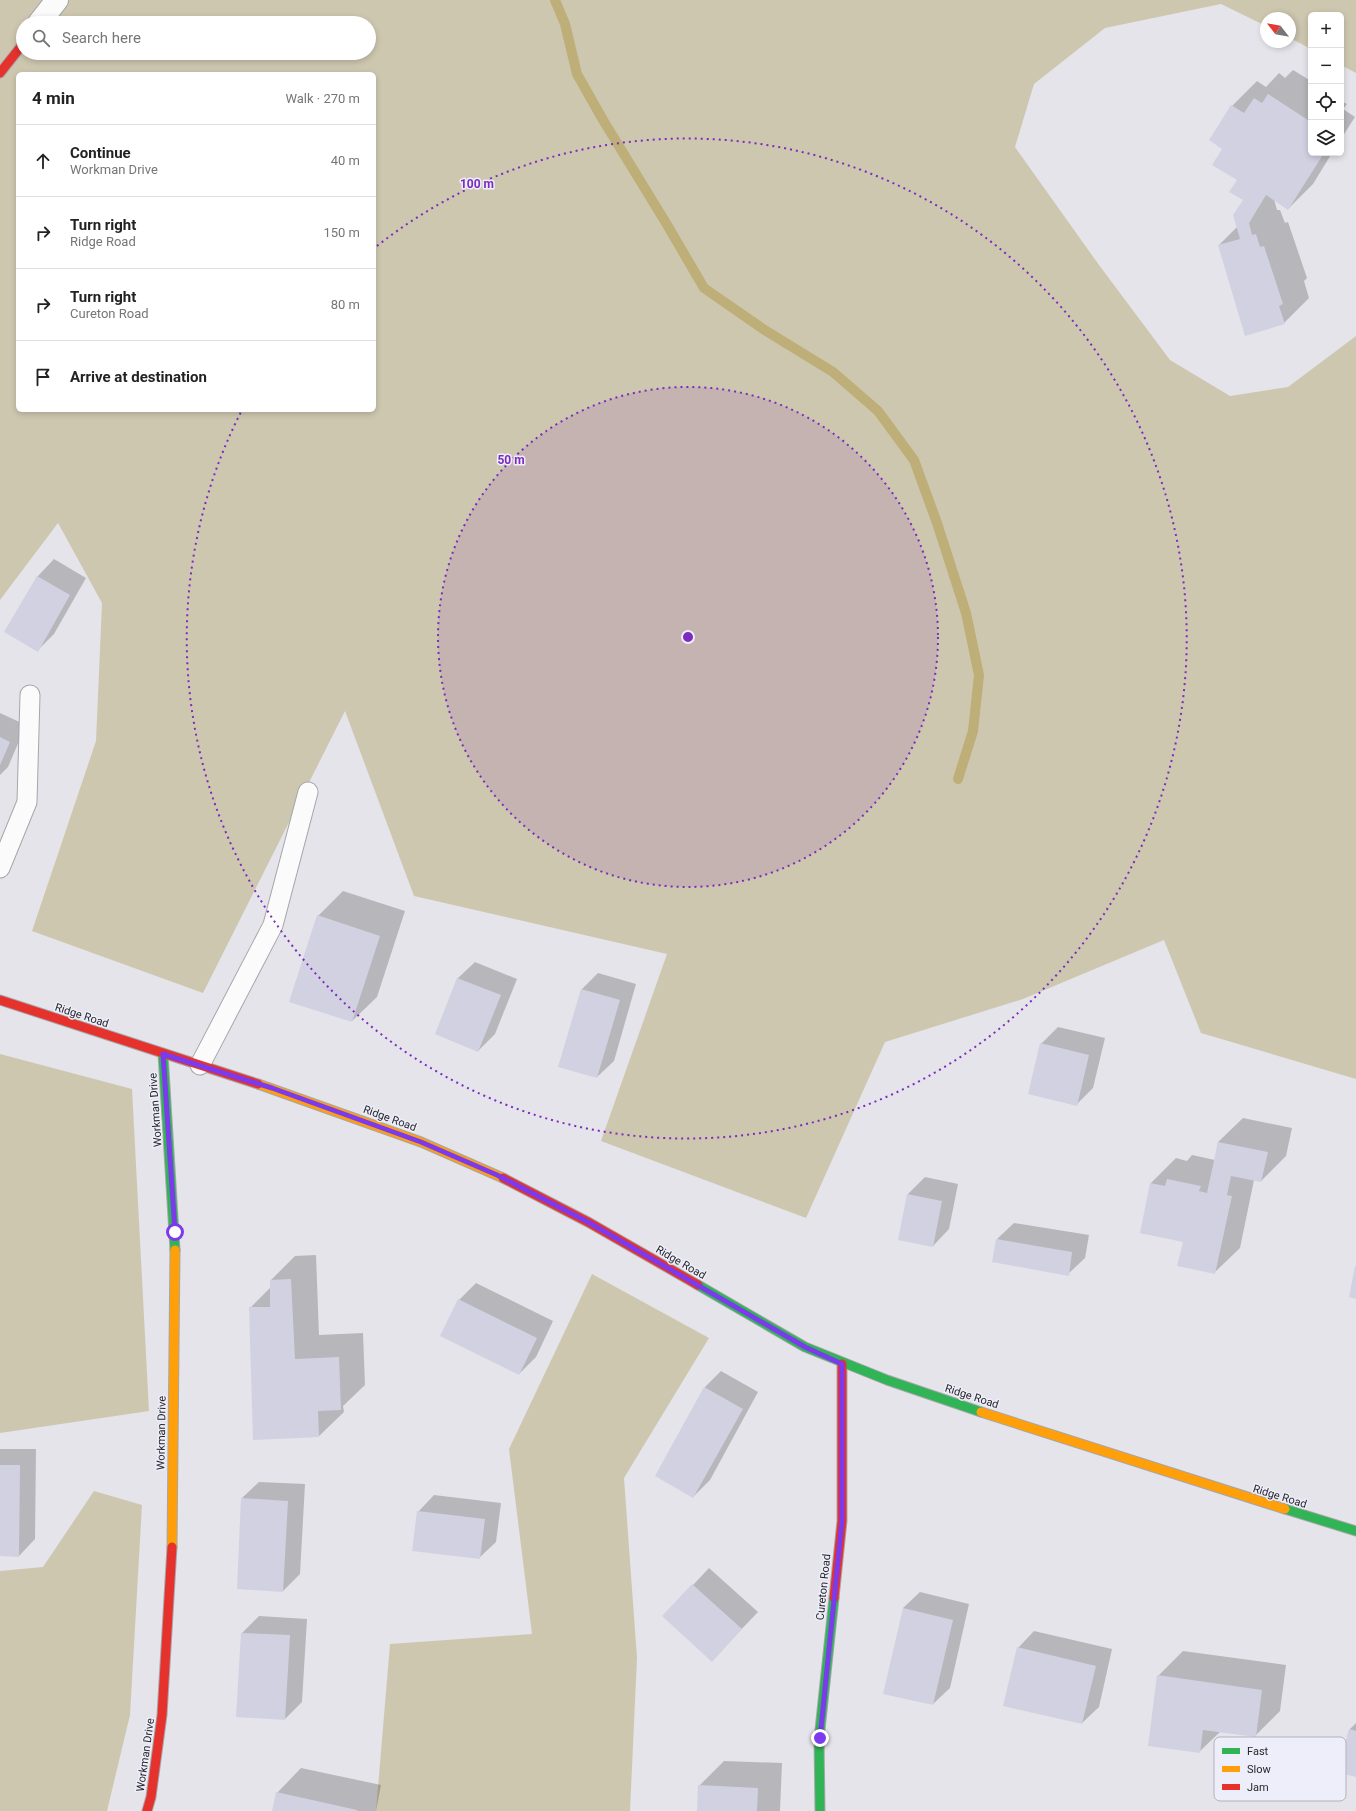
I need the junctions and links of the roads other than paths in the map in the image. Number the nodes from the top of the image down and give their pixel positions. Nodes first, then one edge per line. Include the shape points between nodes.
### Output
1 (57, 0) edge
2 (44, 16) edge
3 (16, 53) edge
4 (0, 74) edge
5 (30, 695) dead end
6 (308, 792) dead end
7 (0, 868) edge
8 (0, 1000) edge
9 (163, 1054) junction
10 (200, 1065) junction
11 (842, 1364) junction
12 (1356, 1531) edge
13 (147, 1811) edge
14 (820, 1811) edge

1 - 2 street
3 - 4 street
5 - 7 lane via 27,802
6 - 10 lane via 273,925
8 - 9 street, Ridge Road
9 - 10 street, Ridge Road
9 - 13 street, Workman Drive via 175,1232 172,1561 162,1715
10 - 11 street, Ridge Road via 421,1142 497,1175 588,1222 805,1347
11 - 12 street, Ridge Road via 1177,1476
11 - 14 street, Cureton Road via 842,1521 820,1738

